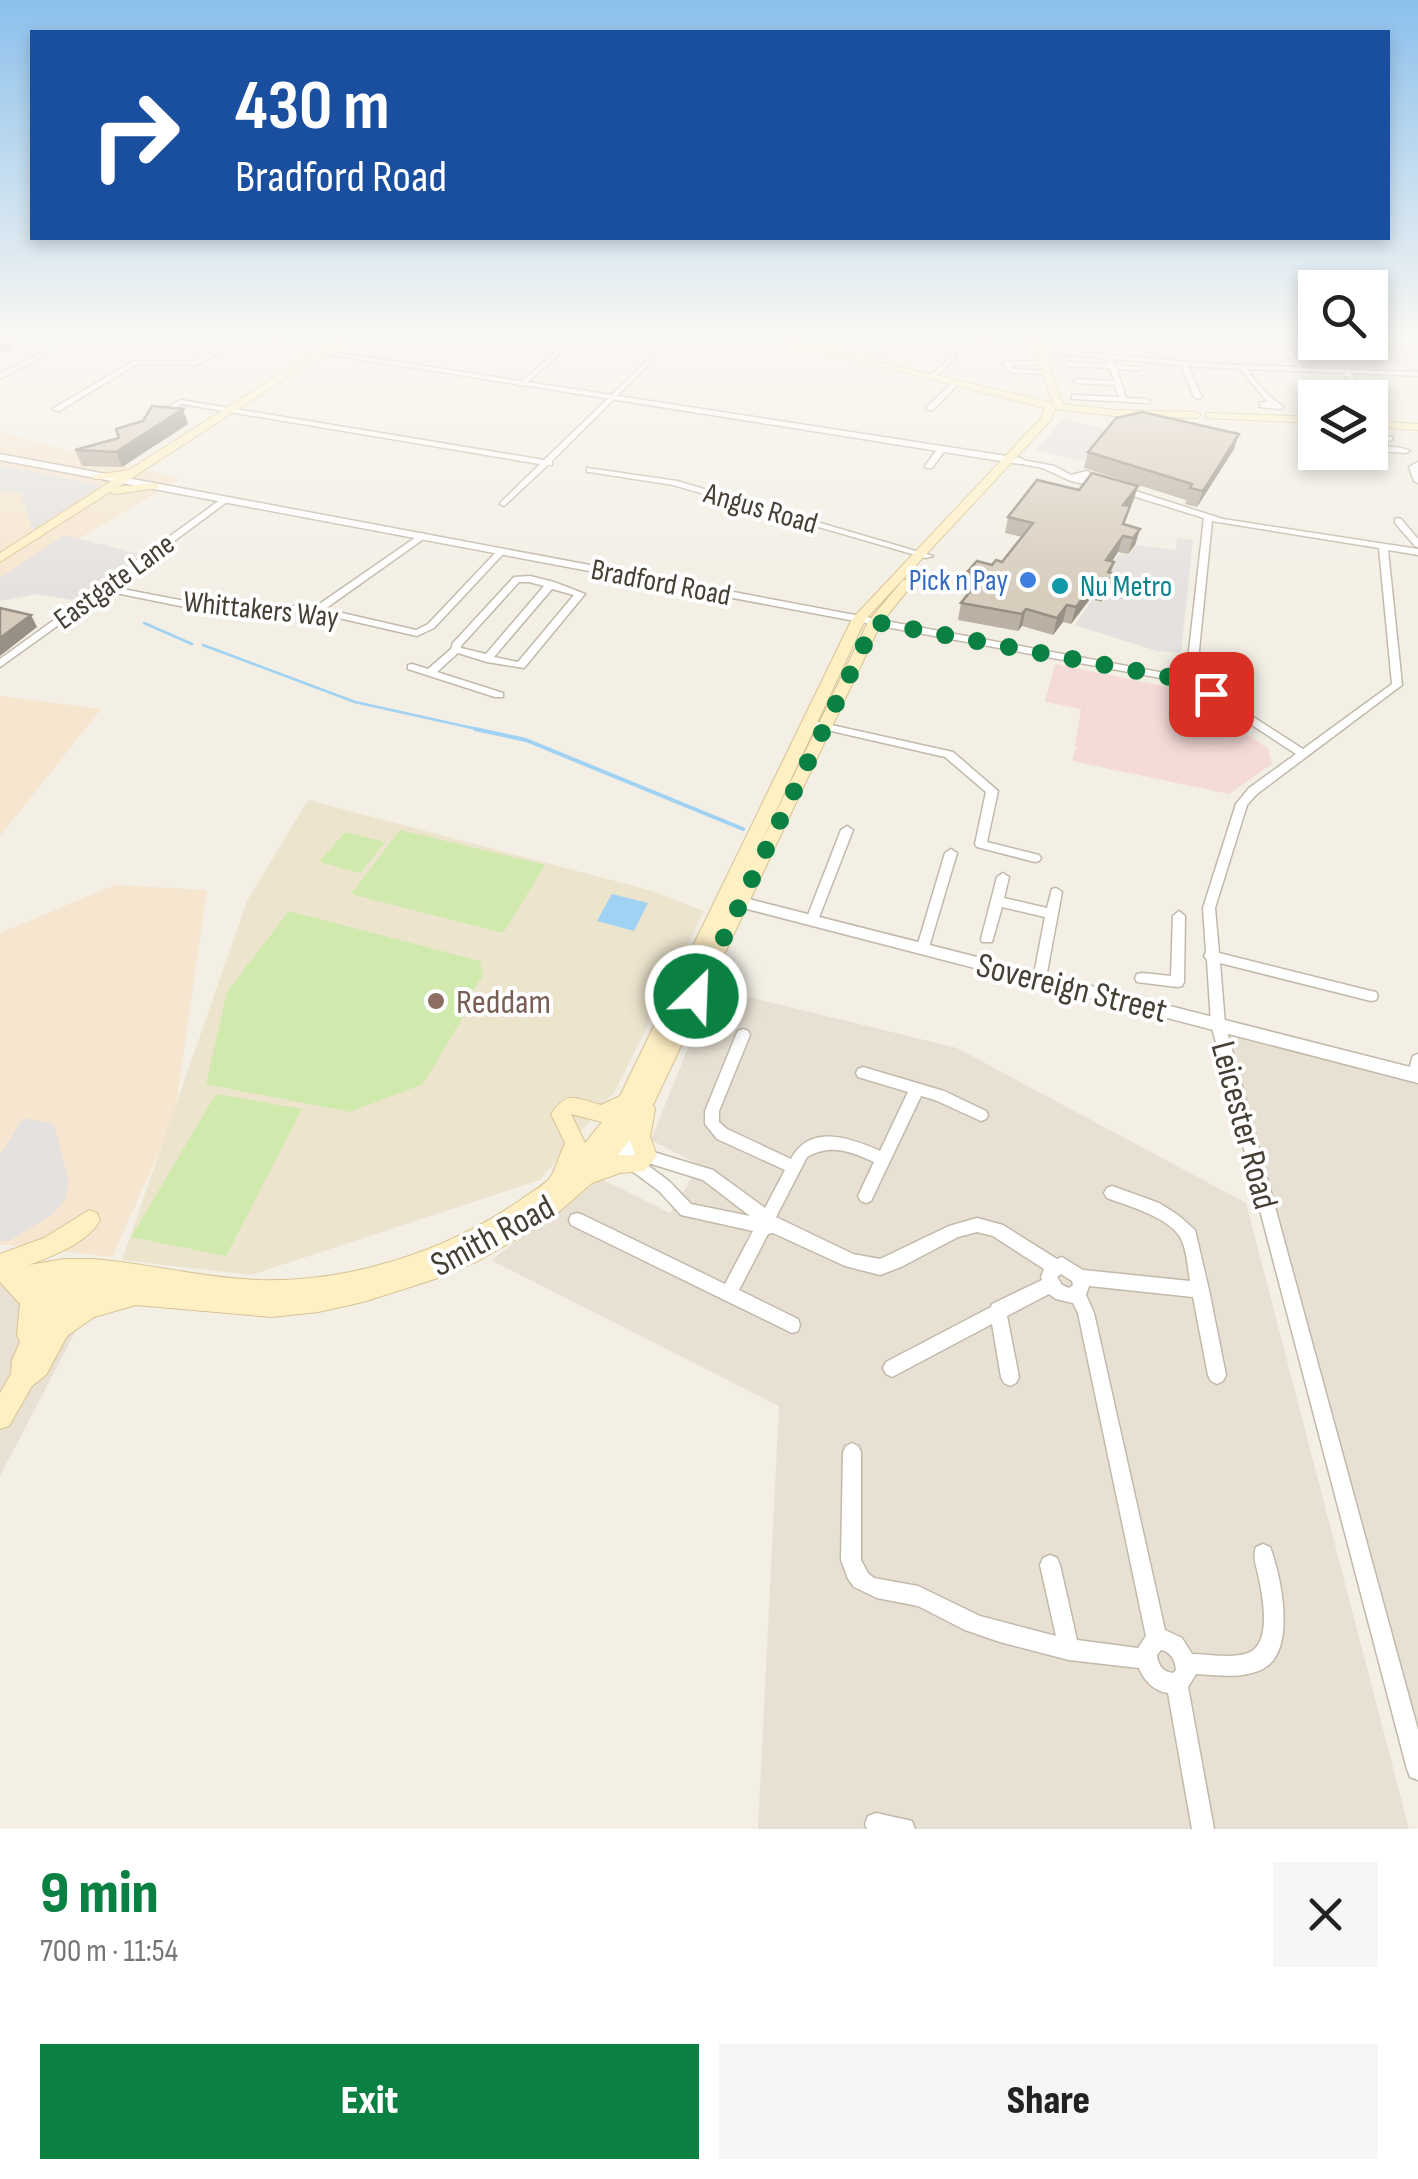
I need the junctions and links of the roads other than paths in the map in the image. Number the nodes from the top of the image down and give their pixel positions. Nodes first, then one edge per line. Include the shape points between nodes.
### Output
1 (215, 422) edge
2 (307, 422) edge
3 (589, 422) edge
4 (769, 422) edge
5 (1042, 422) edge
6 (1388, 425) edge
7 (1418, 426) edge
8 (942, 448) junction
9 (1388, 450) edge
10 (1406, 452) dead end
11 (0, 457) edge
12 (1014, 460) junction
13 (549, 463) junction
14 (1418, 464) edge
15 (39, 465) junction
16 (0, 466) edge
17 (929, 466) dead end
18 (590, 470) dead end
19 (138, 471) junction
20 (100, 477) junction
21 (124, 481) junction
22 (1418, 481) edge
23 (150, 485) junction
24 (105, 493) junction
25 (227, 499) junction
26 (504, 504) dead end
27 (1208, 518) junction
28 (1398, 522) dead end
29 (422, 536) junction
30 (1385, 546) junction
31 (1418, 548) edge
32 (502, 551) junction
33 (924, 555) junction
34 (0, 561) edge
35 (551, 584) junction
36 (105, 588) junction
37 (464, 590) junction
38 (498, 596) junction
39 (317, 610) junction
40 (867, 620) junction
41 (456, 650) junction
42 (487, 659) junction
43 (0, 664) edge
44 (412, 666) dead end
45 (432, 671) junction
46 (1191, 681) junction
47 (499, 695) dead end
48 (818, 725) junction
49 (1303, 754) junction
50 (848, 830) dead end
51 (951, 853) dead end
52 (1036, 858) dead end
53 (1003, 877) dead end
54 (1056, 892) dead end
55 (733, 900) junction
56 (996, 901) junction
57 (1052, 914) junction
58 (1178, 916) dead end
59 (812, 920) junction
60 (987, 939) dead end
61 (922, 947) junction
62 (1210, 956) junction
63 (1142, 978) dead end
64 (1040, 979) junction
65 (1159, 982) junction
66 (1371, 996) dead end
67 (1157, 1009) junction
68 (1218, 1024) junction
69 (743, 1035) dead end
70 (1417, 1070) edge
71 (863, 1073) dead end
72 (917, 1089) junction
73 (640, 1095) junction
74 (981, 1115) dead end
75 (611, 1140) junction
76 (883, 1159) junction
77 (641, 1160) junction
78 (679, 1166) junction
79 (793, 1166) junction
80 (588, 1176) junction
81 (556, 1186) junction
82 (664, 1186) junction
83 (1112, 1193) dead end
84 (866, 1196) dead end
85 (89, 1220) dead end
86 (577, 1220) dead end
87 (768, 1224) junction
88 (467, 1248) junction
89 (3, 1269) edge
90 (1053, 1276) junction
91 (74, 1280) junction
92 (1079, 1285) junction
93 (1201, 1290) junction
94 (728, 1294) junction
95 (162, 1296) junction
96 (998, 1310) junction
97 (792, 1325) dead end
98 (57, 1332) junction
99 (892, 1368) dead end
100 (23, 1369) junction
101 (1216, 1375) dead end
102 (1010, 1377) dead end
103 (0, 1417) edge
104 (852, 1452) dead end
105 (1264, 1554) dead end
106 (1050, 1565) dead end
107 (1157, 1639) junction
108 (1068, 1650) junction
109 (1146, 1660) junction
110 (1182, 1674) junction
111 (1418, 1770) edge
112 (876, 1824) dead end
113 (904, 1829) edge
114 (1203, 1829) edge

1 - 19 main road
2 - 13 street
3 - 13 street
4 - 8 street
5 - 12 main road, Smith Road
6 - 7 main road
8 - 12 street
8 - 17 street
9 - 10 street
11 - 15 street, Bradford Road
12 - 27 street
12 - 33 main road, Smith Road
13 - 26 street
14 - 22 street via 1412,466
15 - 16 street
15 - 20 street, Bradford Road
18 - 33 street, Angus Road via 674,484
19 - 20 main road
19 - 21 main road
19 - 23 main road
20 - 21 street, Bradford Road
20 - 24 main road
21 - 23 street, Bradford Road
21 - 24 main road
23 - 24 main road
23 - 25 street, Bradford Road
24 - 34 main road
25 - 29 street, Bradford Road
25 - 36 street, Eastgate Lane
27 - 30 street
27 - 46 street
28 - 31 street
29 - 32 street, Bradford Road
29 - 39 street
30 - 31 street
30 - 49 street, Leicester Road via 1397,685
32 - 37 street, Whittakers Way
32 - 40 street, Bradford Road
33 - 40 main road, Smith Road
35 - 38 street via 522,578
35 - 42 street
35 - 42 street via 580,594 528,660 518,666
36 - 39 street, Whittakers Way via 189,604
36 - 43 street, Eastgate Lane
37 - 38 street
37 - 39 street, Whittakers Way via 417,633
38 - 41 street
40 - 46 street, Bradford Road
40 - 48 main road, Smith Road
41 - 42 street
41 - 45 street
44 - 45 street
45 - 47 street
46 - 49 street, Bradford Road
48 - 52 street via 949,754 992,791 981,844
48 - 55 main road, Smith Road
49 - 62 street, Leicester Road via 1242,804 1210,901
50 - 59 street
51 - 61 street
53 - 56 street
54 - 57 street
55 - 59 street, Sovereign Street
55 - 73 main road, Smith Road
56 - 57 street
56 - 60 street
57 - 64 street
58 - 65 street via 1178,980
59 - 61 street, Sovereign Street
61 - 64 street, Sovereign Street
62 - 66 street
62 - 68 street, Leicester Road
63 - 65 street
64 - 67 street, Sovereign Street
65 - 67 street
67 - 68 street, Sovereign Street
68 - 70 street, Sovereign Street
68 - 111 street, Leicester Road
69 - 79 street via 712,1124
71 - 72 street
72 - 74 street
72 - 76 street
73 - 75 main road, Smith Road
73 - 77 main road
73 - 81 main road via 602,1114 565,1110 575,1143
75 - 77 street
75 - 80 main road, Smith Road
75 - 81 main road, Smith Road
76 - 79 street via 822,1142 802,1152
76 - 84 street
77 - 78 street
77 - 80 main road
77 - 82 street
78 - 82 street
78 - 87 street via 716,1180
79 - 87 street
80 - 88 main road, Smith Road via 540,1216
81 - 88 main road, Smith Road
82 - 87 street via 687,1210
83 - 93 street via 1138,1200 1184,1228
85 - 89 main road
86 - 94 street
87 - 90 street via 851,1262 880,1267 968,1226 985,1226 1032,1250
87 - 94 street
88 - 91 main road, Smith Road via 316,1288 260,1292
88 - 95 main road, Smith Road via 355,1294 275,1306
89 - 91 main road
89 - 100 main road via 32,1301
90 - 92 street via 1069,1266
90 - 92 street via 1063,1295
90 - 96 street
91 - 95 main road, Smith Road
91 - 98 main road
91 - 100 main road
92 - 93 street
92 - 107 street
93 - 101 street
94 - 97 street
95 - 98 main road via 88,1307
96 - 99 street
96 - 102 street
98 - 100 main road via 37,1366
100 - 103 main road
104 - 108 street via 851,1560 858,1579 873,1589 915,1595 979,1626
105 - 110 street via 1273,1612 1266,1653
106 - 108 street
107 - 109 street
107 - 110 street via 1175,1644
108 - 109 street
109 - 110 street via 1162,1682
110 - 114 street
112 - 113 street

